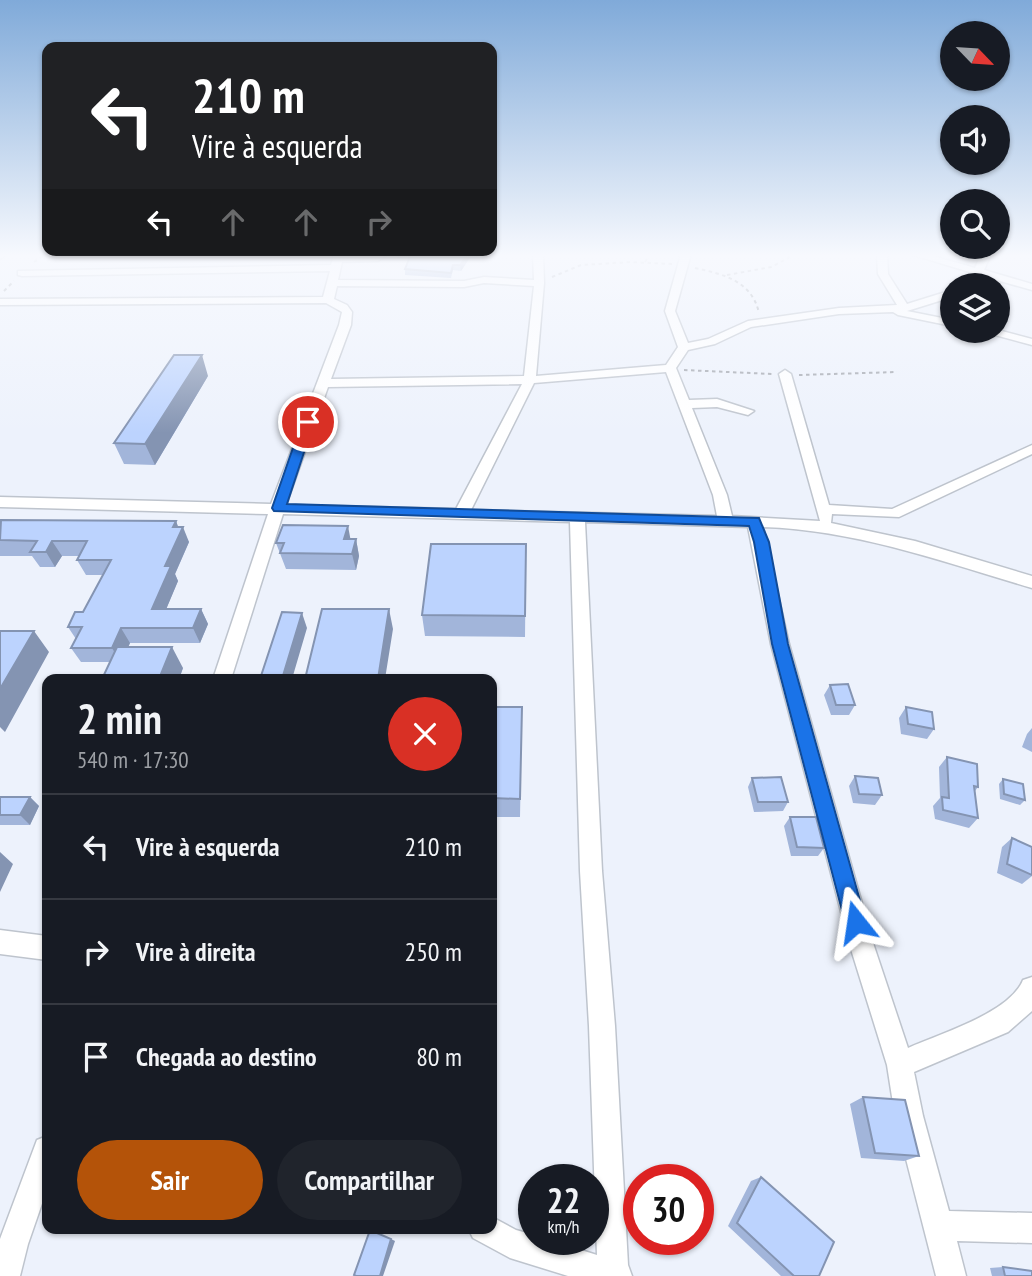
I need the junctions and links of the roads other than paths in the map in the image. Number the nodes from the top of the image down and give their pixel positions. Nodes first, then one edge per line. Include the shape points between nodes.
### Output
1 (347, 314) edge
2 (536, 314) edge
3 (671, 314) edge
4 (825, 314) edge
5 (903, 314) edge
6 (940, 321) edge
7 (1010, 337) edge
8 (1032, 342) edge
9 (684, 347) junction
10 (670, 368) junction
11 (785, 374) dead end
12 (530, 380) junction
13 (324, 383) junction
14 (683, 404) junction
15 (748, 411) dead end
16 (1032, 449) edge
17 (0, 502) edge
18 (279, 508) junction
19 (823, 509) junction
20 (462, 513) junction
21 (577, 516) junction
22 (725, 520) junction
23 (754, 522) junction
24 (828, 526) junction
25 (1032, 582) edge
26 (224, 674) edge
27 (0, 942) edge
28 (42, 947) edge
29 (1032, 989) edge
30 (900, 1065) junction
31 (42, 1164) edge
32 (940, 1226) junction
33 (1032, 1228) edge
34 (494, 1234) edge
35 (615, 1275) edge
36 (5, 1276) edge
37 (951, 1276) edge

1 - 13 street
2 - 12 street
3 - 9 street
4 - 9 street via 763,321 711,342
5 - 6 street
7 - 8 street
9 - 10 street
10 - 12 street
10 - 14 street
11 - 19 street
12 - 13 street
12 - 20 street
13 - 18 street
14 - 15 street via 717,403
14 - 22 street via 720,495
16 - 19 street via 894,514
17 - 18 street
18 - 20 street
18 - 26 street
19 - 24 street
20 - 21 street
21 - 22 street
21 - 35 street via 591,871
22 - 23 street
23 - 24 street
23 - 30 street via 780,644 862,946
24 - 25 street
27 - 28 street
29 - 30 street via 999,1023
30 - 32 street via 909,1116
31 - 36 street
32 - 33 street
32 - 37 street
34 - 35 street via 550,1257

